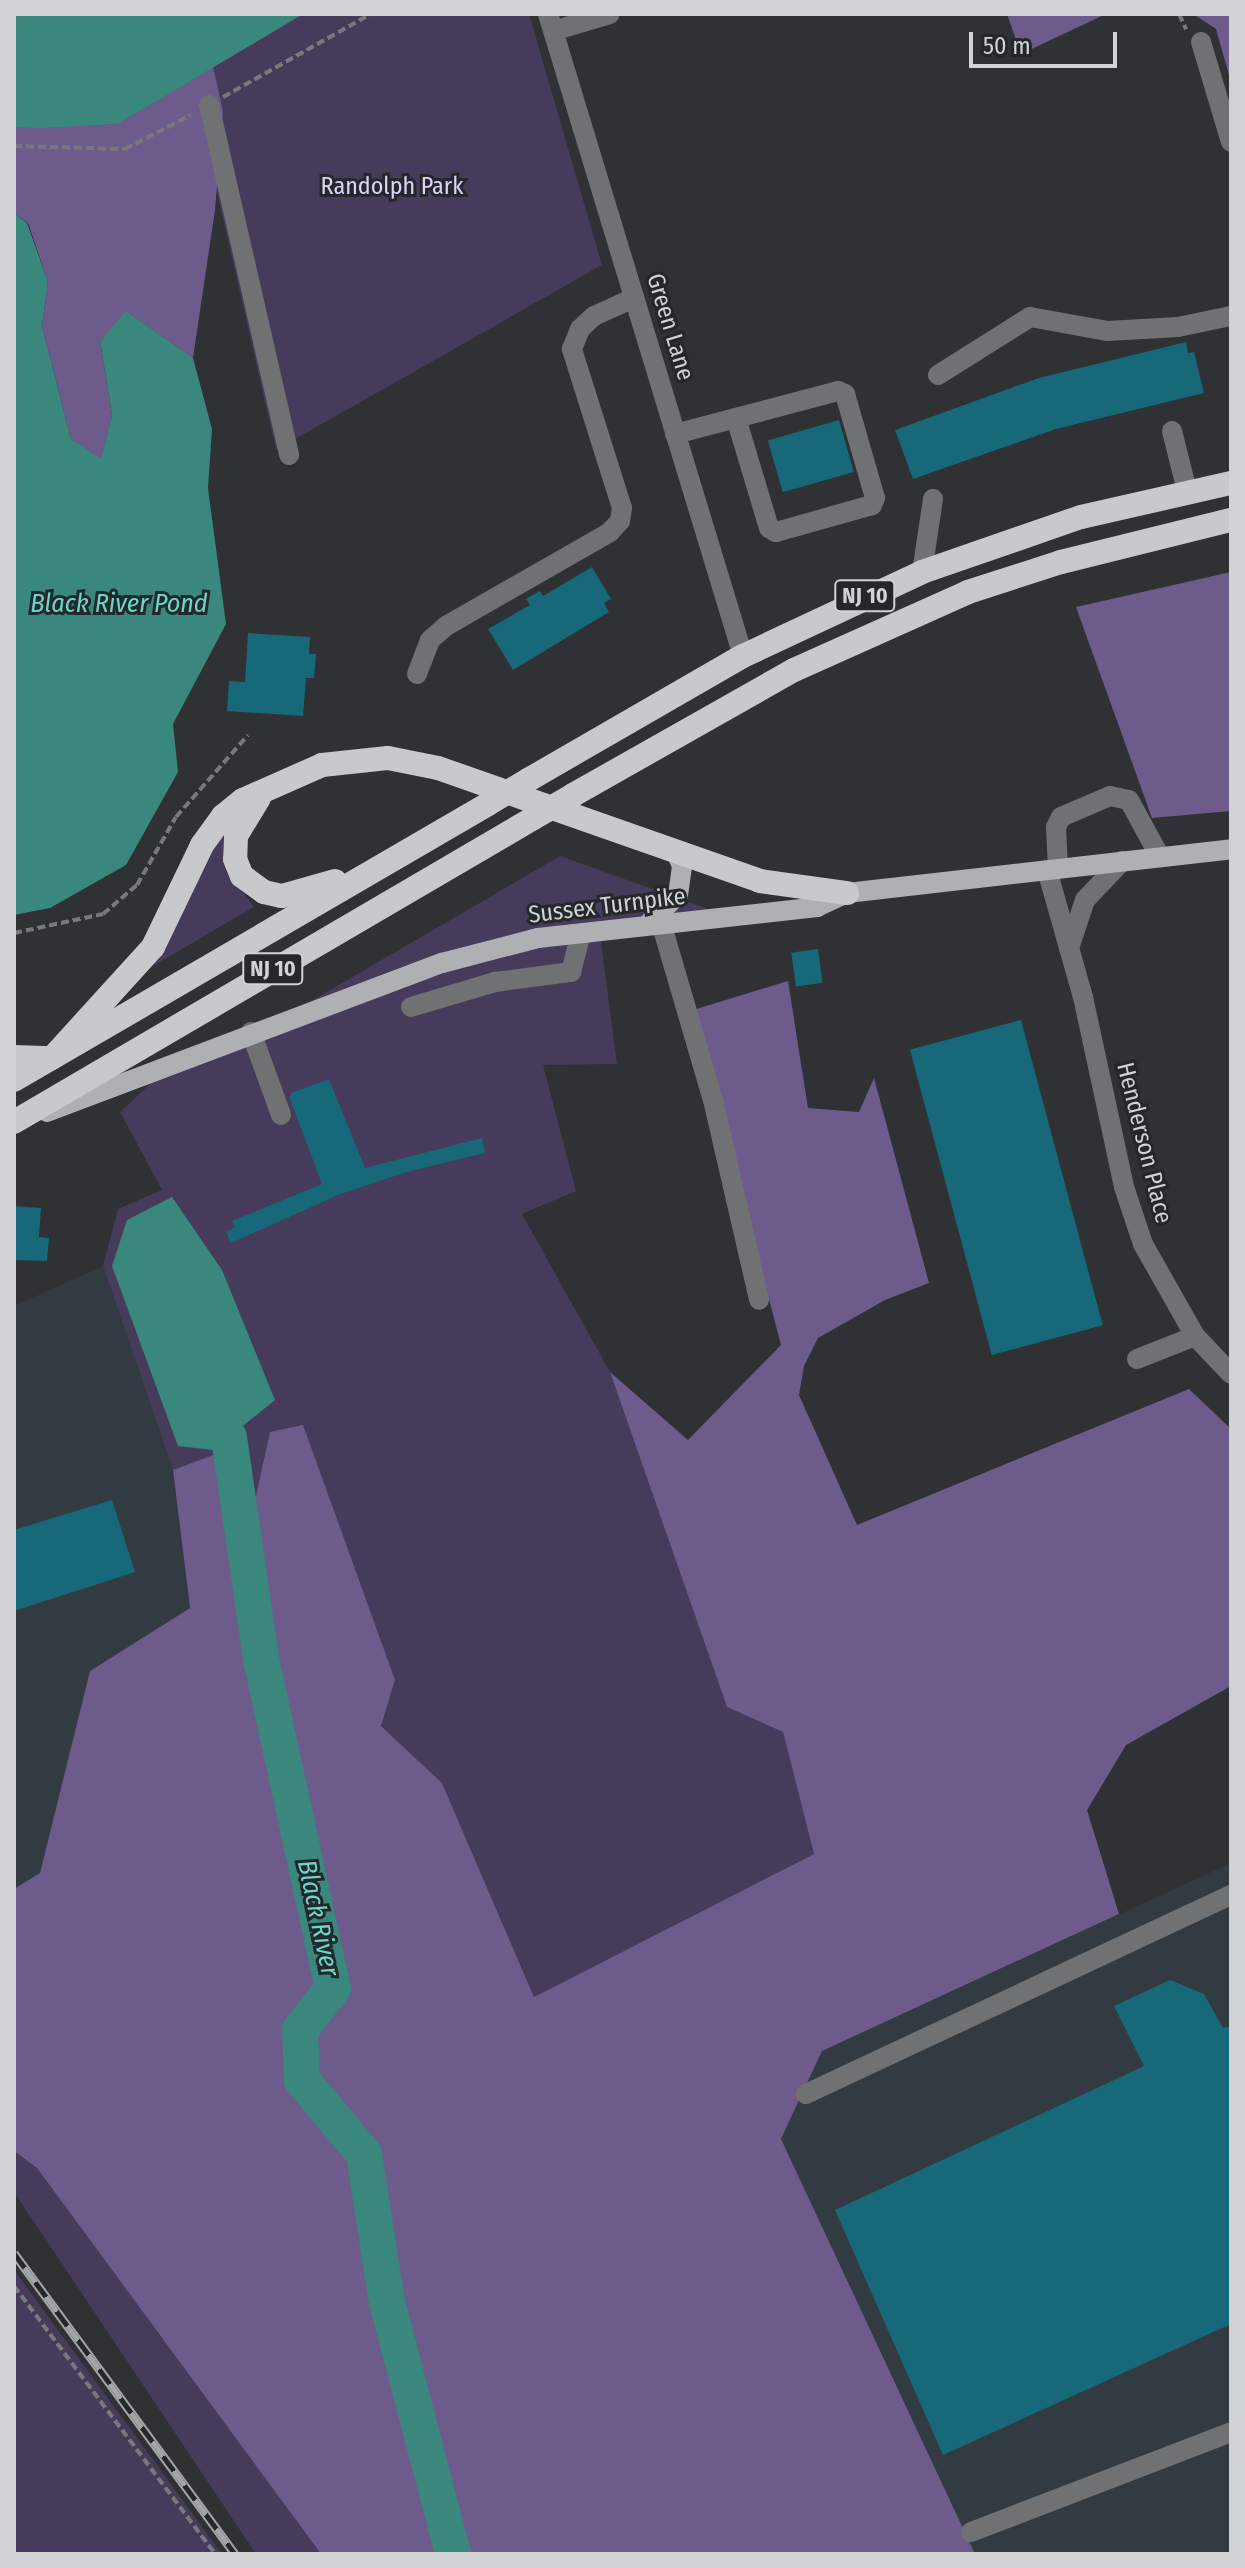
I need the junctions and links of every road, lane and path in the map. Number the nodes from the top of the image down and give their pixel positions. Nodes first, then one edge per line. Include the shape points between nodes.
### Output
1 (610, 14) edge
2 (551, 22) edge
3 (1201, 42) dead end
4 (209, 105) dead end
5 (1231, 142) edge
6 (634, 298) junction
7 (1231, 316) edge
8 (938, 375) dead end
9 (736, 418) junction
10 (1172, 431) dead end
11 (675, 434) junction
12 (289, 455) dead end
13 (1231, 483) edge
14 (1187, 491) junction
15 (933, 499) dead end
16 (1231, 520) edge
17 (922, 572) junction
18 (743, 656) junction
19 (417, 674) dead end
20 (248, 735) dead end
21 (273, 785) junction
22 (1231, 849) edge
23 (676, 852) junction
24 (1160, 857) junction
25 (392, 860) junction
26 (1122, 861) junction
27 (1052, 869) junction
28 (847, 893) junction
29 (656, 924) junction
30 (14, 933) edge
31 (581, 933) junction
32 (1069, 948) junction
33 (411, 1007) dead end
34 (251, 1032) junction
35 (14, 1057) edge
36 (52, 1058) junction
37 (14, 1080) edge
38 (281, 1115) dead end
39 (14, 1123) edge
40 (759, 1300) dead end
41 (1195, 1336) junction
42 (1137, 1359) dead end
43 (1231, 1374) edge
44 (1231, 1897) edge
45 (806, 2094) dead end
46 (14, 2286) edge
47 (1231, 2432) edge
48 (971, 2532) dead end
49 (215, 2554) edge

1 - 2 street
2 - 6 street, Green Lane
3 - 5 street
4 - 12 street
6 - 11 street, Green Lane
6 - 19 street via 594,316 580,329 572,349 622,508 620,521 610,532 446,626 430,640
7 - 8 street via 1178,327 1107,331 1030,317
9 - 9 street via 838,391 845,394 875,498 872,505 776,532 769,528
9 - 11 street
10 - 14 street
11 - 18 street, Green Lane
13 - 14 highway, NJ 10
14 - 17 highway, NJ 10 via 1047,527
15 - 17 street
16 - 39 highway, NJ 10, bridge via 1075,558 968,592 794,670
17 - 18 highway, NJ 10
18 - 25 highway, NJ 10, bridge
20 - 30 path via 176,817 137,885 103,914
21 - 23 highway via 322,765 388,758 438,768
21 - 25 highway via 251,807 236,836 238,868 255,888 292,894
21 - 36 highway via 223,816 202,845 153,947
22 - 24 main road, Sussex Turnpike
23 - 28 highway via 760,881
23 - 29 main road via 682,866 678,895
24 - 26 main road, Sussex Turnpike
24 - 27 street, Henderson Place via 1129,800 1110,796 1061,817
25 - 36 highway, NJ 10
26 - 27 main road, Sussex Turnpike
26 - 32 street via 1085,900
27 - 28 main road, Sussex Turnpike
27 - 32 street, Henderson Place
28 - 29 main road, Sussex Turnpike via 817,907
29 - 31 main road, Sussex Turnpike
29 - 40 street via 713,1100
31 - 33 street via 571,972 495,982
31 - 34 main road, Sussex Turnpike via 485,950
32 - 41 street, Henderson Place via 1133,1216 1153,1264
34 - 38 street
34 - 39 main road, Sussex Turnpike
35 - 36 highway
36 - 37 highway, NJ 10
41 - 42 street
41 - 43 street, Henderson Place
44 - 45 street
46 - 49 path
47 - 48 street

